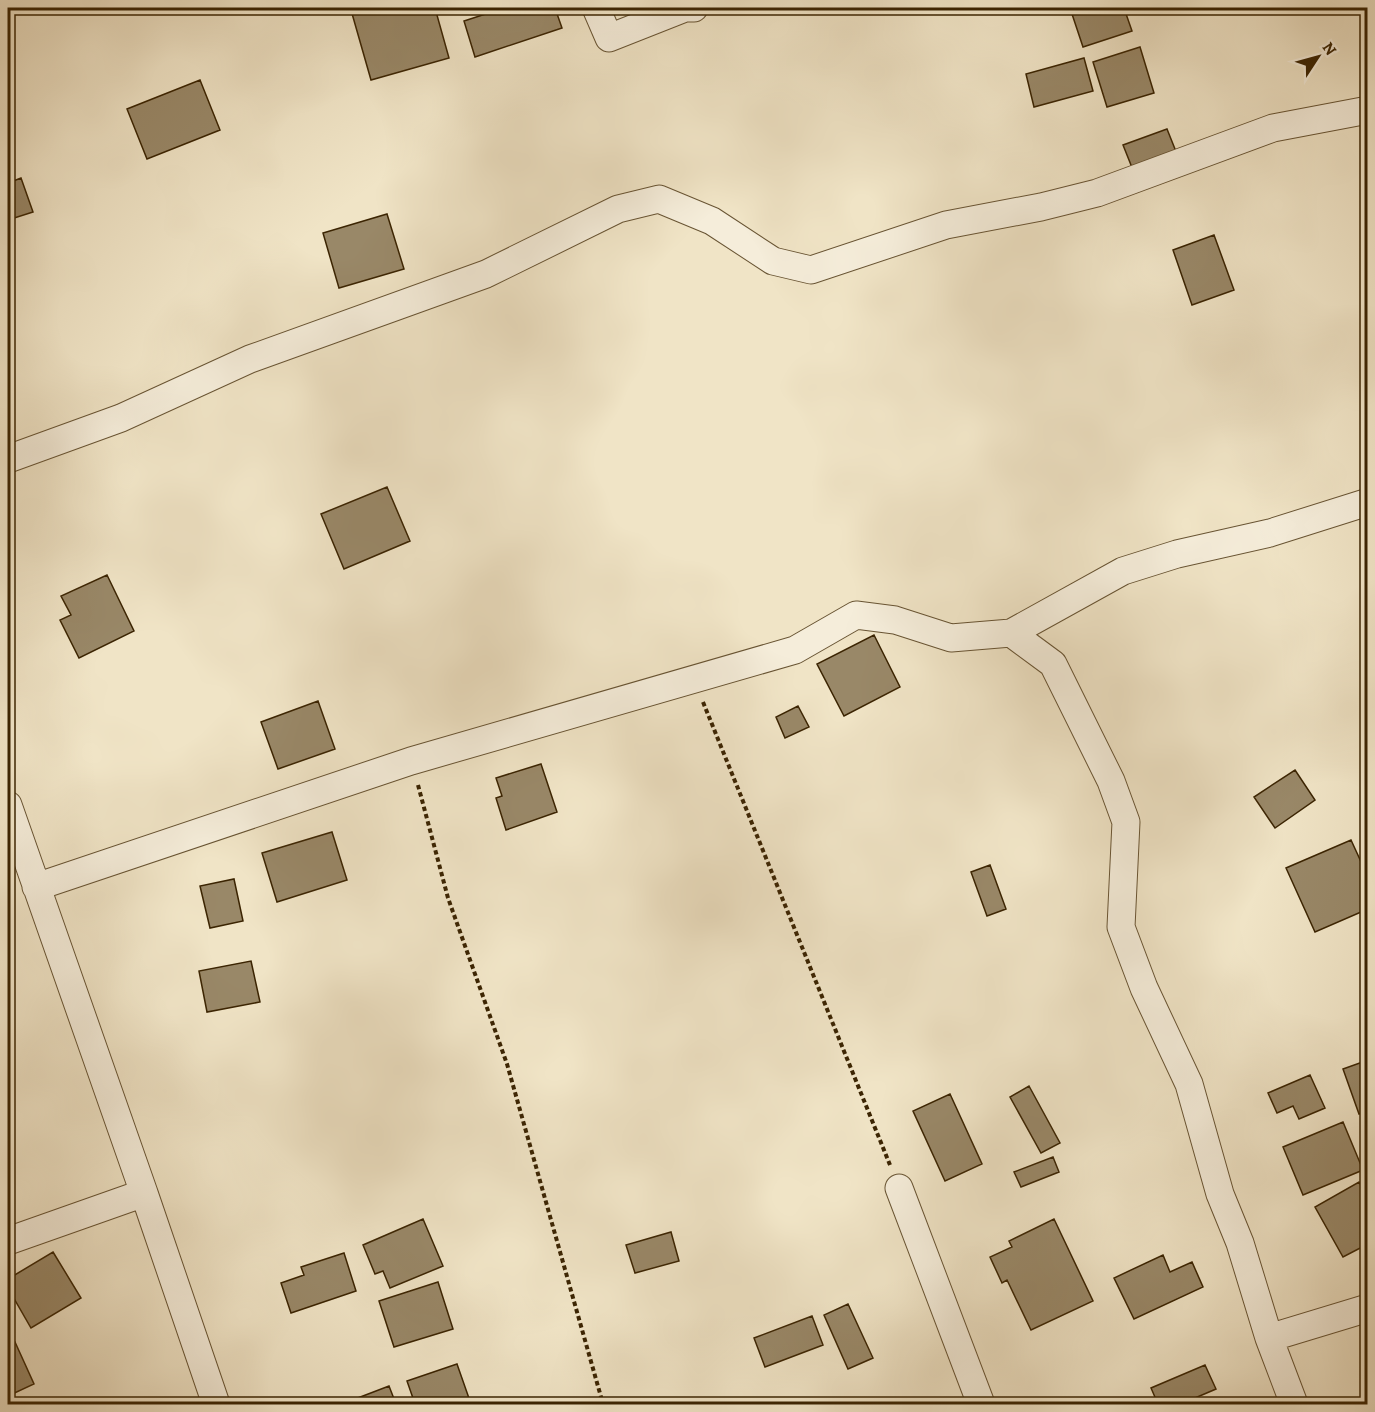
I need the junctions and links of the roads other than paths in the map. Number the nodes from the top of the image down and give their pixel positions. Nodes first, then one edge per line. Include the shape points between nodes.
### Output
1 (596, 8) edge
2 (694, 8) edge
3 (1368, 110) edge
4 (8, 459) edge
5 (1368, 502) edge
6 (1011, 633) junction
7 (8, 805) edge
8 (36, 887) junction
9 (899, 1188) road end
10 (144, 1193) junction
11 (8, 1241) edge
12 (1368, 1308) edge
13 (1269, 1338) junction
14 (216, 1404) edge
15 (981, 1404) edge
16 (1294, 1404) edge

1 - 2 street via 609,38
3 - 4 street via 1273,128 1097,193 946,225 811,270 773,261 712,221 659,199 618,209 486,274 250,359 122,418
5 - 6 street via 1270,533 1123,571
6 - 8 street via 951,638 895,620 856,615 795,650 411,761
6 - 13 street via 1053,664 1115,791 1126,822 1121,927 1144,988 1189,1084 1220,1194 1240,1243
7 - 8 street
8 - 10 street
9 - 15 street
10 - 11 street
10 - 14 street
12 - 13 street
13 - 16 street

